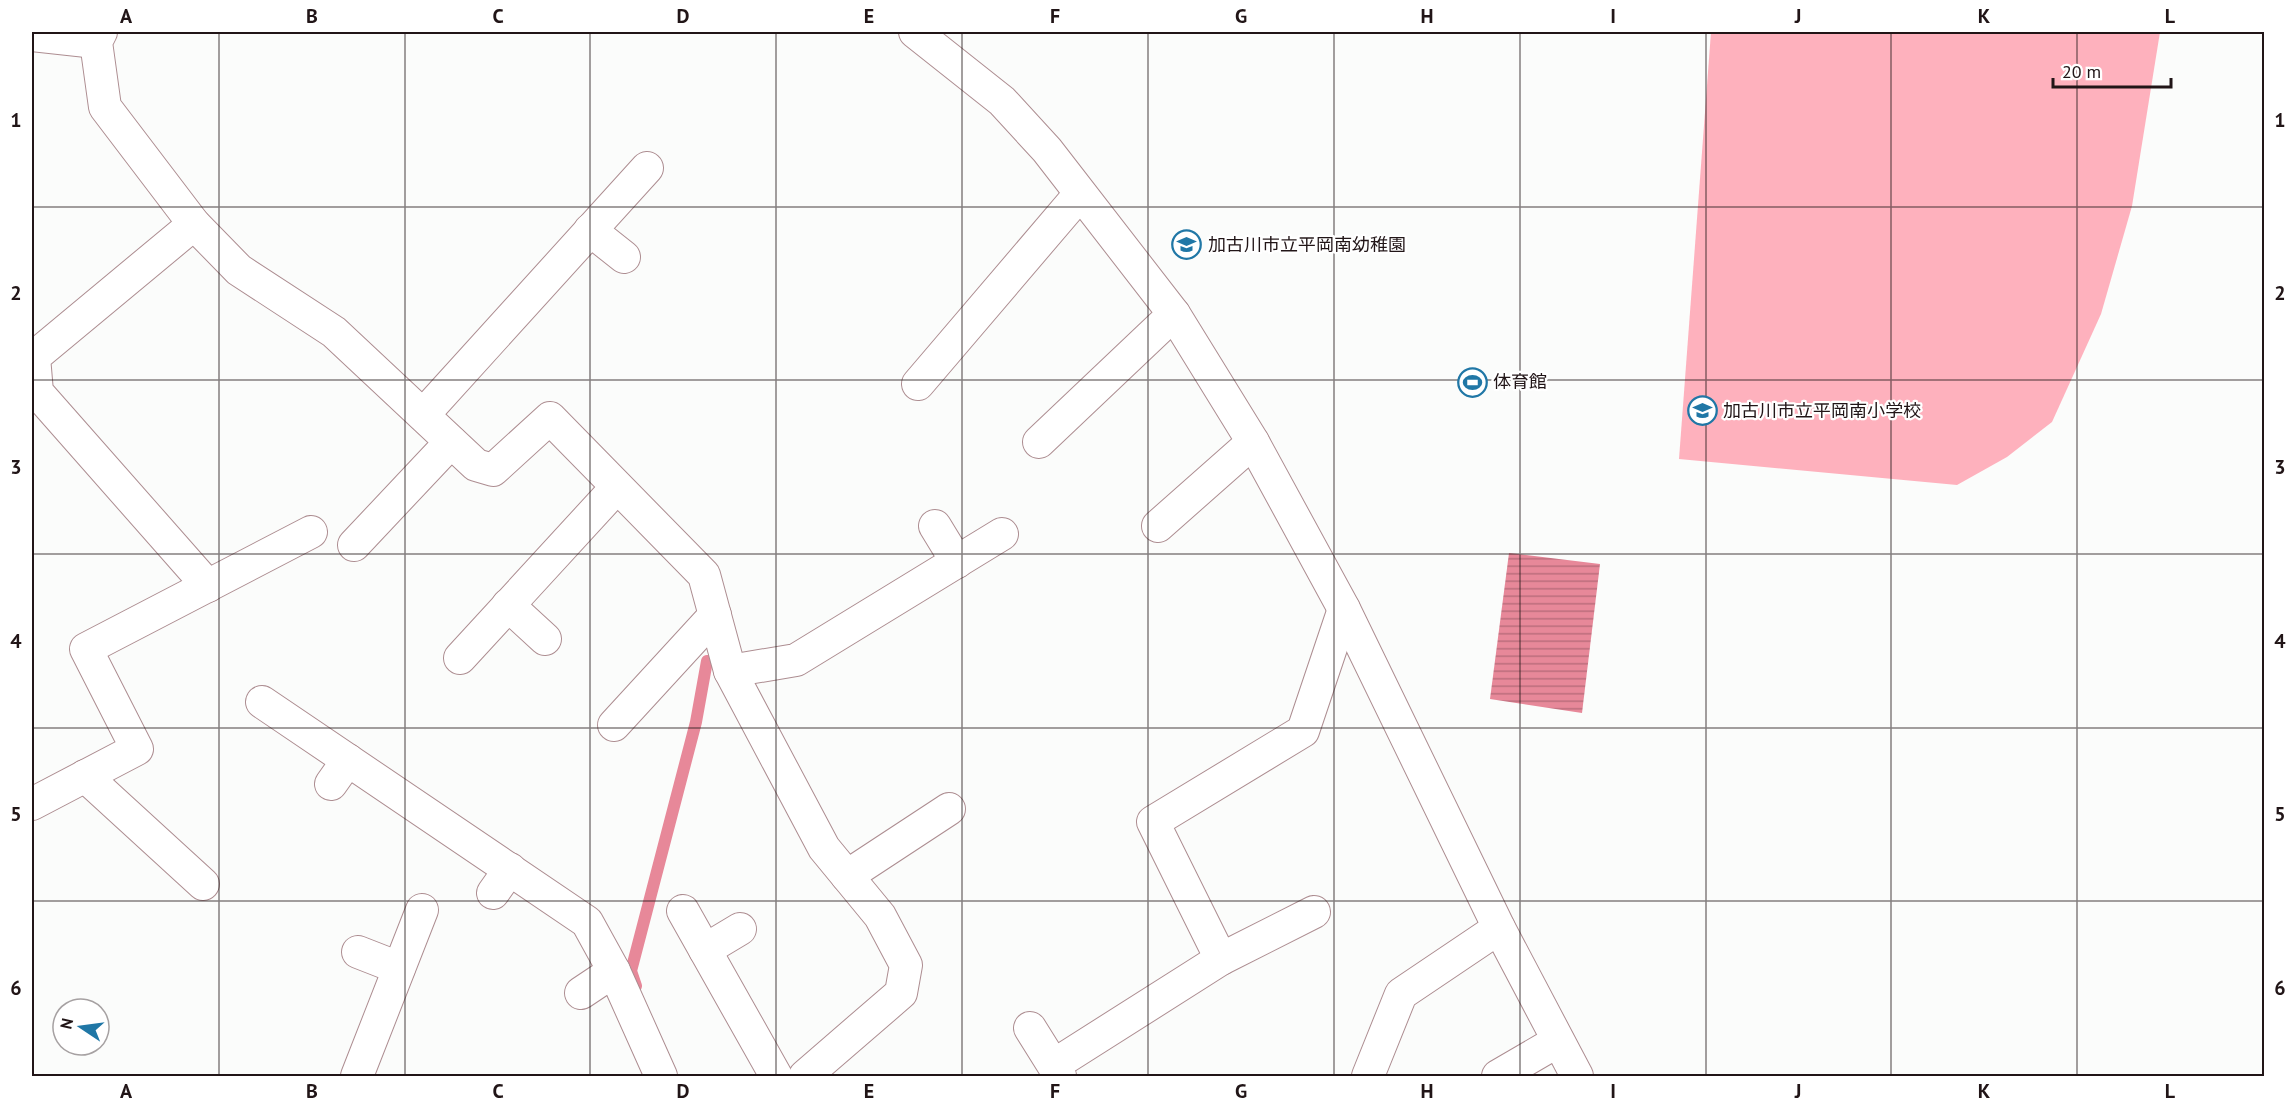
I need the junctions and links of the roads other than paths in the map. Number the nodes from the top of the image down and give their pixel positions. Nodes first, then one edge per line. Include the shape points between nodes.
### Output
1 (915, 32) edge
2 (32, 35) edge
3 (99, 37) edge
4 (646, 168) dead end
5 (1080, 194) junction
6 (194, 224) junction
7 (590, 230) junction
8 (624, 257) dead end
9 (1174, 314) junction
10 (918, 384) dead end
11 (423, 415) junction
12 (452, 442) junction
13 (1039, 442) dead end
14 (1253, 442) junction
15 (617, 487) junction
16 (934, 526) dead end
17 (1158, 526) dead end
18 (310, 532) dead end
19 (1002, 534) dead end
20 (354, 545) dead end
21 (957, 562) junction
22 (208, 586) junction
23 (508, 605) junction
24 (1344, 609) junction
25 (715, 615) junction
26 (544, 639) dead end
27 (460, 658) dead end
28 (730, 671) junction
29 (262, 702) dead end
30 (614, 724) dead end
31 (85, 776) junction
32 (32, 804) edge
33 (949, 809) dead end
34 (847, 876) junction
35 (203, 884) dead end
36 (422, 910) dead end
37 (683, 911) dead end
38 (1314, 912) dead end
39 (1499, 928) junction
40 (740, 929) dead end
41 (705, 950) junction
42 (358, 952) dead end
43 (1221, 959) junction
44 (399, 968) junction
45 (614, 971) junction
46 (581, 993) dead end
47 (1030, 1028) dead end
48 (1558, 1041) junction
49 (1057, 1071) edge
50 (357, 1077) edge
51 (661, 1077) edge
52 (776, 1077) edge
53 (805, 1077) edge
54 (1368, 1077) edge
55 (1498, 1077) edge
56 (1576, 1077) edge

1 - 5 street via 1002,101
2 - 3 street
3 - 6 street via 105,106
4 - 7 street
5 - 9 street
5 - 10 street
6 - 11 street via 239,270 334,332
6 - 22 street via 34,357 37,392
7 - 8 street
7 - 11 street
9 - 13 street
9 - 14 street
11 - 12 street
12 - 15 street via 476,465 493,470 550,418
12 - 20 street
14 - 17 street
14 - 24 street
15 - 23 street
15 - 25 street via 704,575
16 - 21 street
18 - 22 street
19 - 21 street
21 - 28 street via 796,660
22 - 31 street via 86,649 137,749
23 - 26 street
23 - 27 street
24 - 39 street
24 - 43 street via 1303,731 1153,822
25 - 28 street
25 - 30 street
28 - 34 street via 824,848
29 - 45 street via 340,772 501,881 587,922
31 - 32 street
31 - 35 street
33 - 34 street
34 - 53 street via 880,916 906,965 901,993
36 - 44 street
37 - 41 street
38 - 43 street
39 - 48 street
39 - 54 street via 1401,994
40 - 41 street
41 - 52 street
42 - 44 street
43 - 49 street
44 - 50 street
45 - 46 street
45 - 51 street
47 - 49 street
48 - 55 street
48 - 56 street

